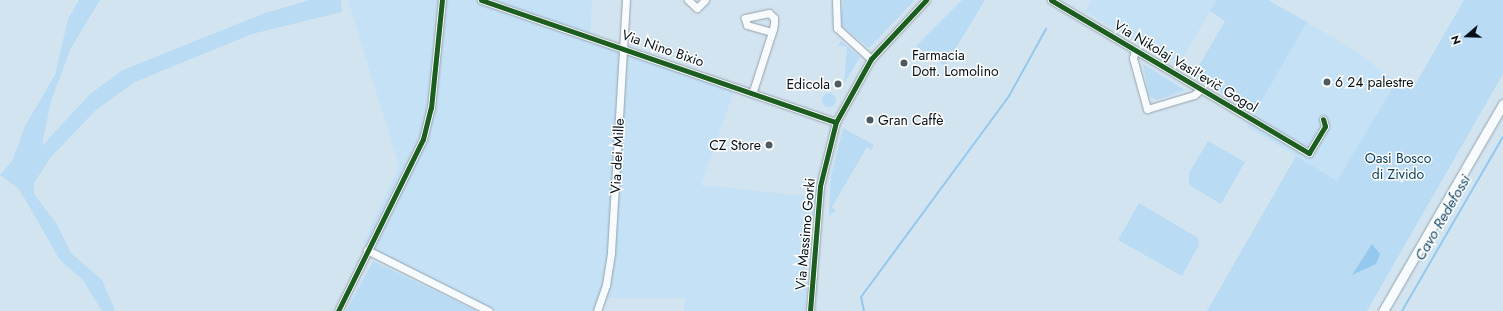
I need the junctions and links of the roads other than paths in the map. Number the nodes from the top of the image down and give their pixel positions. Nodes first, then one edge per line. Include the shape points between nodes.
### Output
1 (442, 0) edge
2 (481, 0) edge
3 (626, 0) edge
4 (688, 0) edge
5 (705, 0) edge
6 (836, 0) edge
7 (926, 0) edge
8 (1050, 0) edge
9 (772, 32) dead end
10 (623, 46) junction
11 (1135, 50) junction
12 (871, 59) junction
13 (1200, 89) junction
14 (753, 91) junction
15 (1503, 104) edge
16 (1323, 119) dead end
17 (836, 122) junction
18 (367, 250) junction
19 (338, 311) edge
20 (489, 311) edge
21 (597, 311) edge
22 (810, 311) edge
23 (1383, 311) edge

1 - 18 street via 430,115 407,175
2 - 10 street, Via Nino Bixio
3 - 10 street, Via dei Mille
4 - 5 street via 697,8
6 - 12 street via 837,28
7 - 12 street, Via Massimo Gorki
8 - 11 street, Via Nikolaj Vasil'evič Gogol
9 - 14 street
10 - 14 street, Via Nino Bixio
10 - 21 street, Via dei Mille via 611,252 606,285
11 - 13 street, Via Nikolaj Vasil'evič Gogol
11 - 13 street via 1133,58 1147,109 1194,95
12 - 17 street, Via Massimo Gorki
13 - 16 street, Via Nikolaj Vasil'evič Gogol via 1309,153 1325,126
14 - 17 street, Via Nino Bixio
15 - 23 main road
17 - 22 street, Via Massimo Gorki via 820,186
18 - 19 street
18 - 20 street

